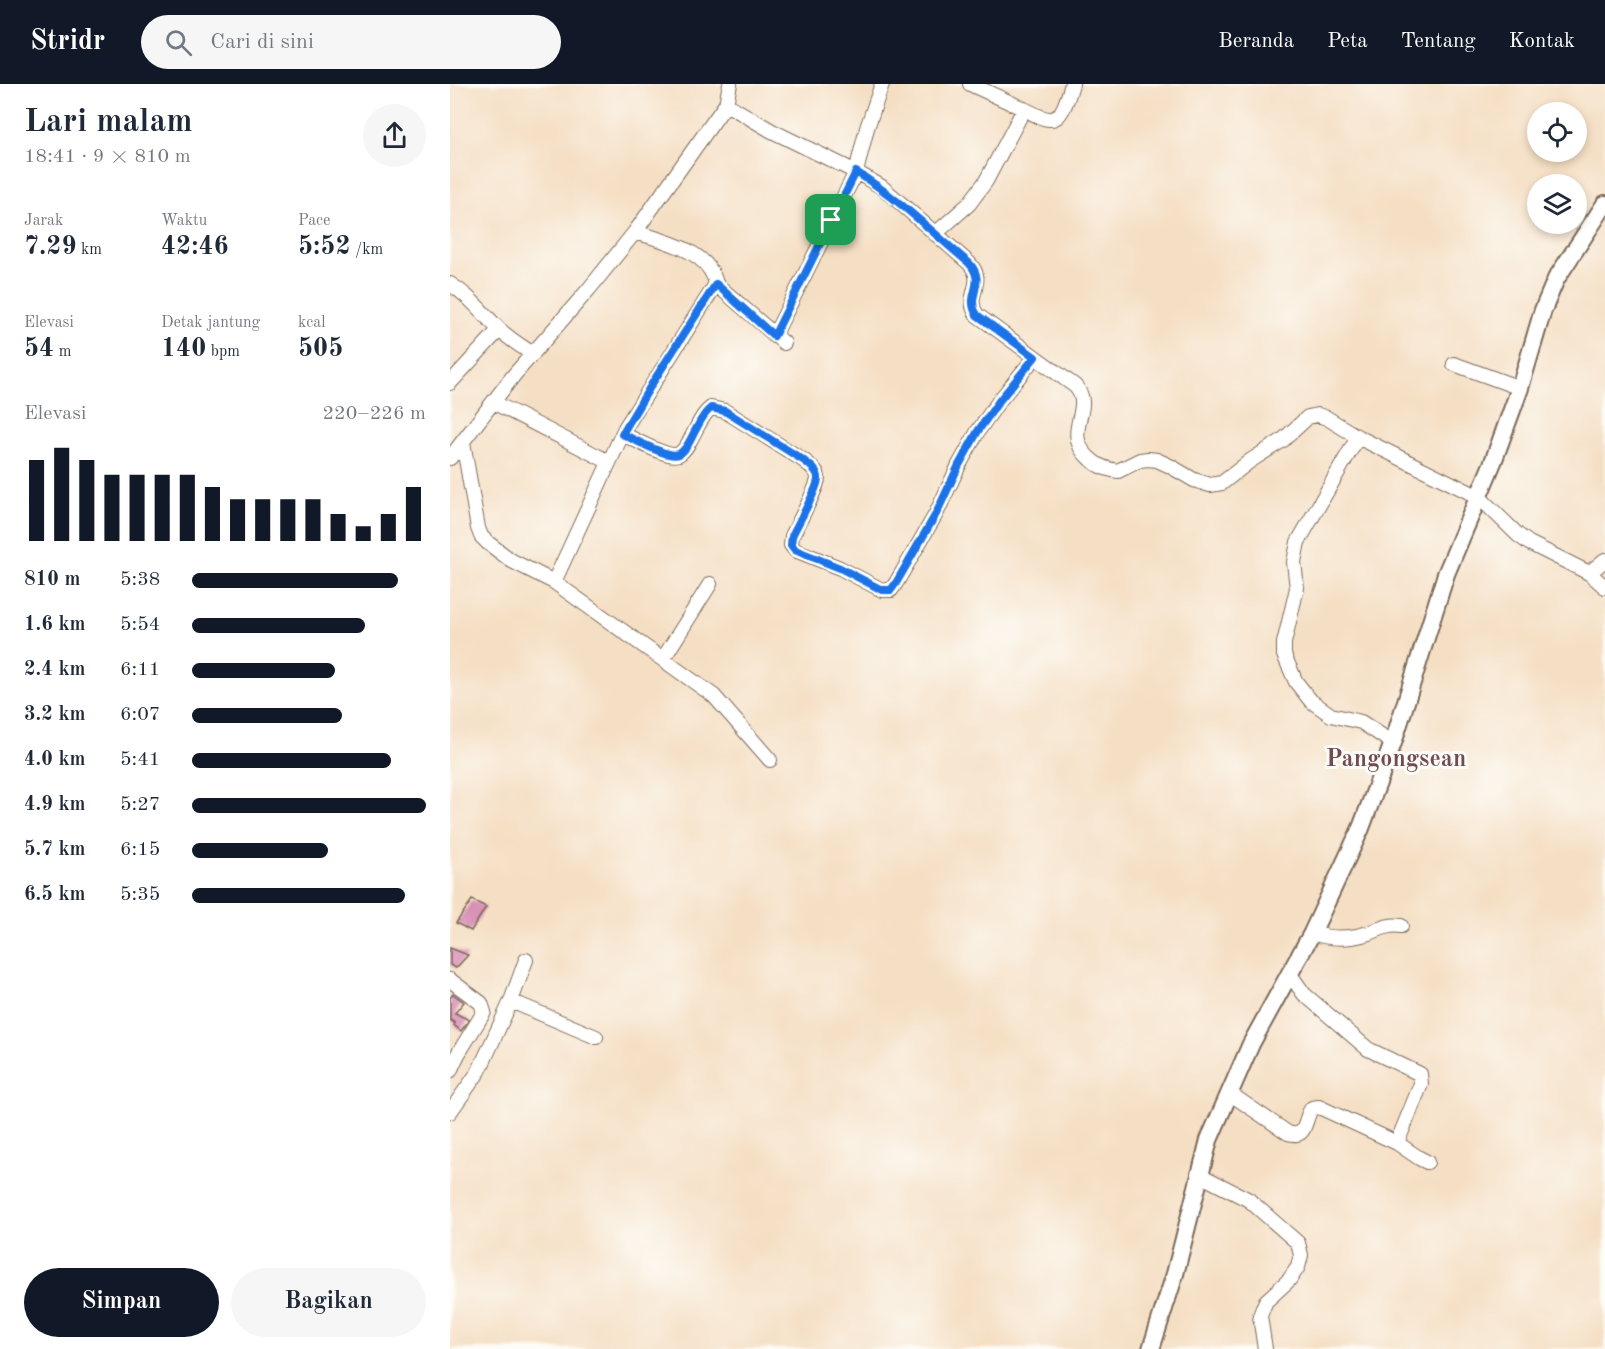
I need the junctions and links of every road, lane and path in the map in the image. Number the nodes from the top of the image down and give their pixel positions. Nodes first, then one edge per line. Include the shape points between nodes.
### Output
1 (730, 84) edge
2 (882, 84) edge
3 (970, 84) edge
4 (1072, 84) edge
5 (726, 104) junction
6 (1024, 110) junction
7 (856, 172) junction
8 (1605, 204) edge
9 (635, 232) junction
10 (935, 234) junction
11 (450, 284) edge
12 (716, 284) junction
13 (499, 330) junction
14 (533, 354) junction
15 (1035, 357) junction
16 (1454, 364) dead end
17 (450, 383) edge
18 (1520, 388) junction
19 (493, 402) junction
20 (622, 434) junction
21 (1358, 437) junction
22 (463, 441) junction
23 (450, 458) edge
24 (609, 462) junction
25 (1479, 497) junction
26 (1605, 560) edge
27 (1589, 573) junction
28 (554, 582) junction
29 (710, 584) dead end
30 (1605, 587) edge
31 (663, 659) junction
32 (1393, 743) junction
33 (770, 759) dead end
34 (1401, 926) dead end
35 (1311, 933) junction
36 (526, 960) dead end
37 (1289, 973) junction
38 (450, 980) edge
39 (511, 1000) junction
40 (596, 1037) dead end
41 (454, 1052) edge
42 (450, 1071) edge
43 (1229, 1093) junction
44 (450, 1110) edge
45 (1396, 1143) junction
46 (1427, 1162) dead end
47 (1198, 1174) junction
48 (1151, 1349) edge
49 (1265, 1349) edge

1 - 5 street
2 - 7 street
3 - 6 street
4 - 6 street via 1056,118 1050,120
5 - 7 street
5 - 9 street
6 - 10 street via 986,181 969,204
7 - 10 street via 882,187
7 - 12 street via 779,340
8 - 18 street via 1556,279
9 - 12 street via 686,250 708,266
9 - 14 street
10 - 15 street via 976,270 972,308 977,315
11 - 13 street via 474,301
12 - 20 street
13 - 14 street
13 - 17 street
14 - 19 street
15 - 20 street via 978,431 929,527 891,590 882,590 795,550 792,536 817,484 815,470 725,411 711,408 705,413 686,448 674,455
15 - 21 street via 1081,392 1077,443 1091,460 1106,469 1118,471 1148,459 1210,485 1222,483 1283,440 1308,417 1327,418
16 - 18 street
18 - 25 street
19 - 22 street
19 - 24 street
20 - 24 street
21 - 25 street
21 - 32 street via 1298,542 1294,562 1297,588 1284,655 1296,682 1311,700 1331,716 1361,722
22 - 23 street
22 - 28 street via 481,536 512,561
24 - 28 street
25 - 27 street via 1518,536
25 - 32 street via 1446,574
26 - 27 street
27 - 30 street
28 - 31 street
29 - 31 street
31 - 33 street via 714,696
32 - 35 street via 1360,828
34 - 35 street via 1341,938
35 - 37 street
36 - 39 street
37 - 43 street
37 - 45 street via 1304,994 1368,1049 1420,1074 1421,1083
38 - 41 street via 484,1008
39 - 40 street
39 - 44 street via 479,1071
41 - 42 street
43 - 45 street via 1295,1136 1303,1130 1312,1108 1319,1107
43 - 47 street
45 - 46 street
47 - 48 street via 1175,1274
47 - 49 street via 1249,1200 1298,1243 1298,1267 1266,1301 1260,1316

